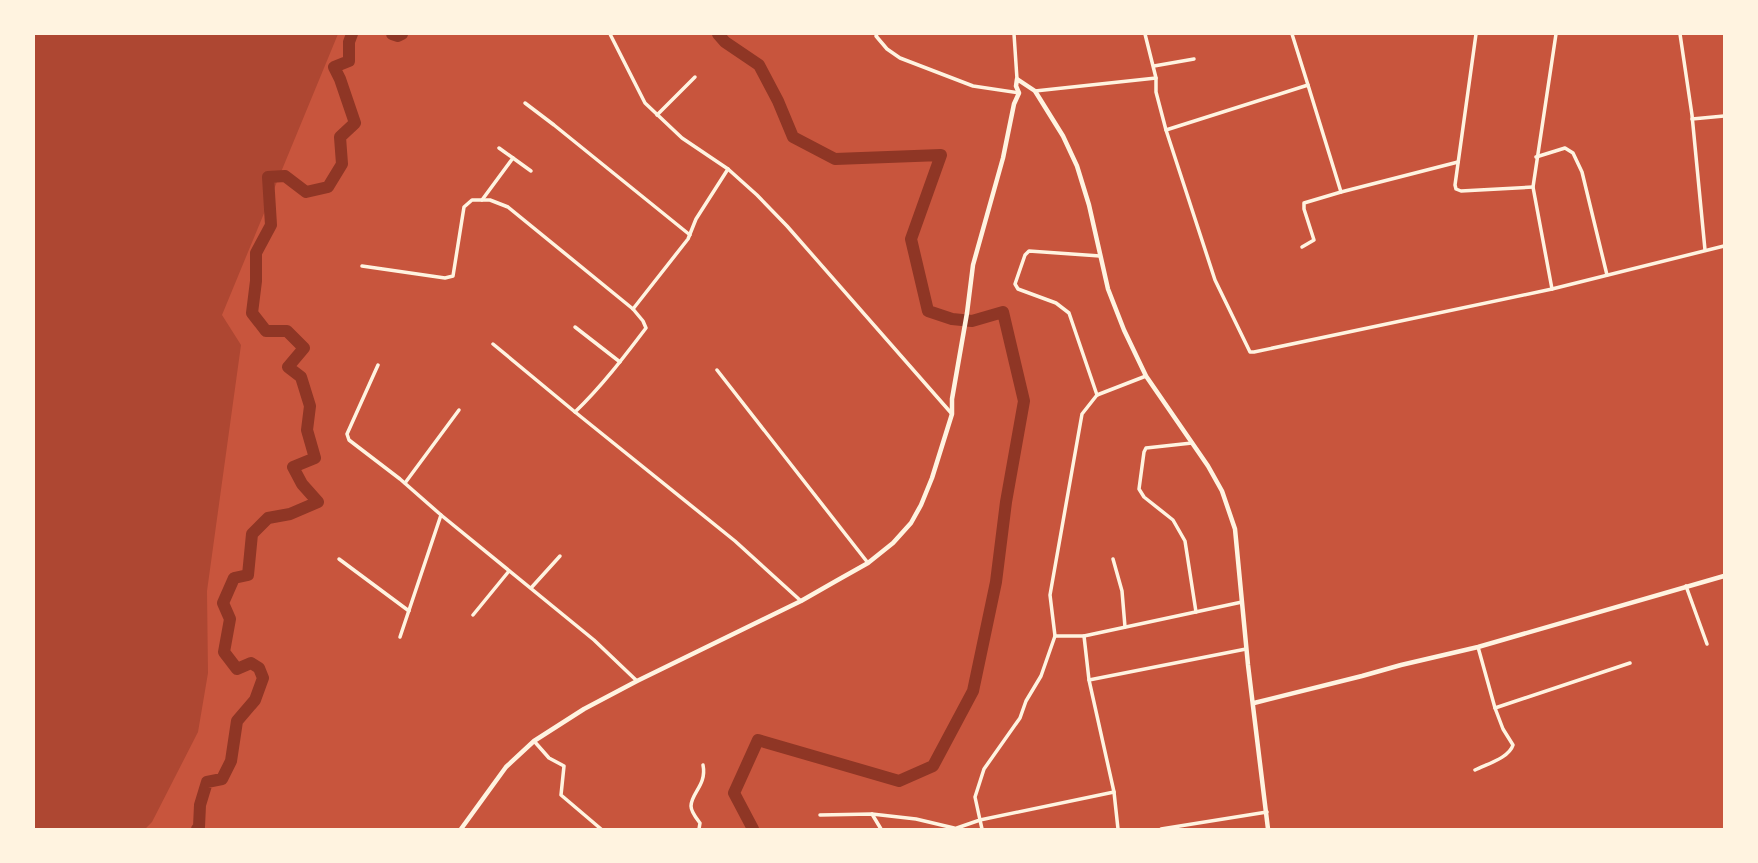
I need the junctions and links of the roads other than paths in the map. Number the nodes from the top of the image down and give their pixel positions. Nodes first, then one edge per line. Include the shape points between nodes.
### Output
1 (610, 34) edge
2 (877, 34) edge
3 (1014, 34) edge
4 (1145, 34) edge
5 (1292, 34) edge
6 (1476, 34) edge
7 (1556, 34) edge
8 (1680, 34) edge
9 (1194, 59) dead end
10 (1154, 66) junction
11 (695, 77) dead end
12 (1156, 78) junction
13 (1017, 79) junction
14 (1308, 85) junction
15 (1035, 91) junction
16 (1019, 93) junction
17 (525, 103) dead end
18 (656, 115) junction
19 (1724, 116) edge
20 (1692, 119) junction
21 (1166, 130) junction
22 (499, 148) dead end
23 (1536, 157) junction
24 (514, 158) junction
25 (1458, 162) junction
26 (728, 169) junction
27 (531, 171) dead end
28 (1533, 187) junction
29 (1341, 192) junction
30 (482, 200) junction
31 (690, 235) junction
32 (1724, 246) edge
33 (1302, 247) dead end
34 (1706, 250) junction
35 (1100, 256) junction
36 (362, 266) dead end
37 (1607, 275) junction
38 (1552, 289) junction
39 (633, 309) junction
40 (574, 328) dead end
41 (493, 344) dead end
42 (620, 362) junction
43 (378, 365) dead end
44 (716, 370) dead end
45 (1146, 376) junction
46 (1097, 395) junction
47 (459, 410) dead end
48 (575, 412) junction
49 (952, 414) junction
50 (1192, 443) junction
51 (405, 483) junction
52 (441, 515) junction
53 (560, 556) dead end
54 (339, 559) dead end
55 (1113, 559) dead end
56 (868, 563) junction
57 (509, 571) junction
58 (1724, 576) edge
59 (1686, 586) junction
60 (531, 588) junction
61 (801, 601) junction
62 (1242, 602) junction
63 (409, 611) junction
64 (1196, 612) junction
65 (473, 615) dead end
66 (1125, 627) junction
67 (1055, 636) junction
68 (1084, 636) junction
69 (400, 638) dead end
70 (1707, 644) dead end
71 (1478, 648) junction
72 (1246, 650) junction
73 (1630, 663) dead end
74 (1089, 680) junction
75 (637, 681) junction
76 (1254, 703) junction
77 (1495, 708) junction
78 (534, 741) junction
79 (703, 765) dead end
80 (1475, 770) dead end
81 (1114, 792) junction
82 (1267, 812) junction
83 (872, 814) junction
84 (820, 815) dead end
85 (980, 820) junction
86 (461, 829) edge
87 (601, 829) edge
88 (699, 829) edge
89 (881, 829) edge
90 (954, 829) edge
91 (982, 829) edge
92 (1118, 829) edge
93 (1161, 829) edge
94 (1268, 829) edge

1 - 18 street via 645,103
2 - 16 street via 886,49 900,58 973,86
3 - 13 street
4 - 10 street
5 - 14 street
6 - 25 street
7 - 23 street
8 - 20 street
9 - 10 street
10 - 12 street
11 - 18 street
12 - 15 street
12 - 21 street via 1156,92
13 - 15 street
13 - 16 street
14 - 21 street
14 - 29 street
15 - 35 street via 1063,136 1077,166
16 - 49 street via 973,265 952,399
17 - 31 street
18 - 26 street via 682,138
19 - 20 street
20 - 34 street
21 - 38 street via 1216,280 1250,352
22 - 24 street
23 - 28 street
23 - 37 street via 1565,148 1573,153 1582,172
24 - 27 street
24 - 30 street
25 - 28 street via 1455,185 1456,189 1461,191
25 - 29 street
26 - 31 street via 696,219
26 - 49 street via 787,226
28 - 38 street
29 - 33 street via 1304,203 1314,237 1313,242
30 - 36 street via 472,200 464,207 453,276 444,278
30 - 39 street via 490,200 508,207
31 - 39 street
32 - 34 street
34 - 37 street
35 - 45 street via 1108,289
35 - 46 street via 1029,251 1025,255 1015,284 1018,289 1056,303 1069,313
37 - 38 street
39 - 42 street via 644,320 646,328
40 - 42 street
41 - 48 street
42 - 48 street
43 - 51 street via 347,434 349,440
44 - 56 street
45 - 46 street
45 - 50 street
46 - 67 street via 1082,414 1050,595
47 - 51 street
48 - 61 street via 735,541
49 - 56 street via 932,478 911,523 893,543
50 - 62 street via 1222,491 1230,513 1235,530
50 - 64 street via 1146,448 1139,489 1144,498 1173,520 1185,541
51 - 52 street
52 - 57 street
52 - 63 street
53 - 60 street
54 - 63 street
55 - 66 street via 1122,591
56 - 61 street
57 - 60 street
57 - 65 street
58 - 59 street
59 - 70 street
59 - 71 street
60 - 75 street via 594,640
61 - 75 street
62 - 64 street
62 - 72 street
63 - 69 street
64 - 66 street
66 - 68 street
67 - 68 street
67 - 85 street via 1041,676 1026,701 1020,718 984,769 975,797
68 - 74 street
71 - 76 street via 1408,663
71 - 77 street
72 - 74 street
72 - 76 street
73 - 77 street
74 - 81 street
75 - 78 street via 584,709
76 - 82 street
77 - 80 street via 1513,745 1505,755
78 - 86 street via 506,767
78 - 87 street via 549,758 564,766 561,795
79 - 88 street via 703,780 691,804 692,811 700,823
81 - 85 street
81 - 92 street
82 - 93 street
82 - 94 street
83 - 84 street
83 - 89 street
83 - 90 street via 916,819
85 - 90 street
85 - 91 street

